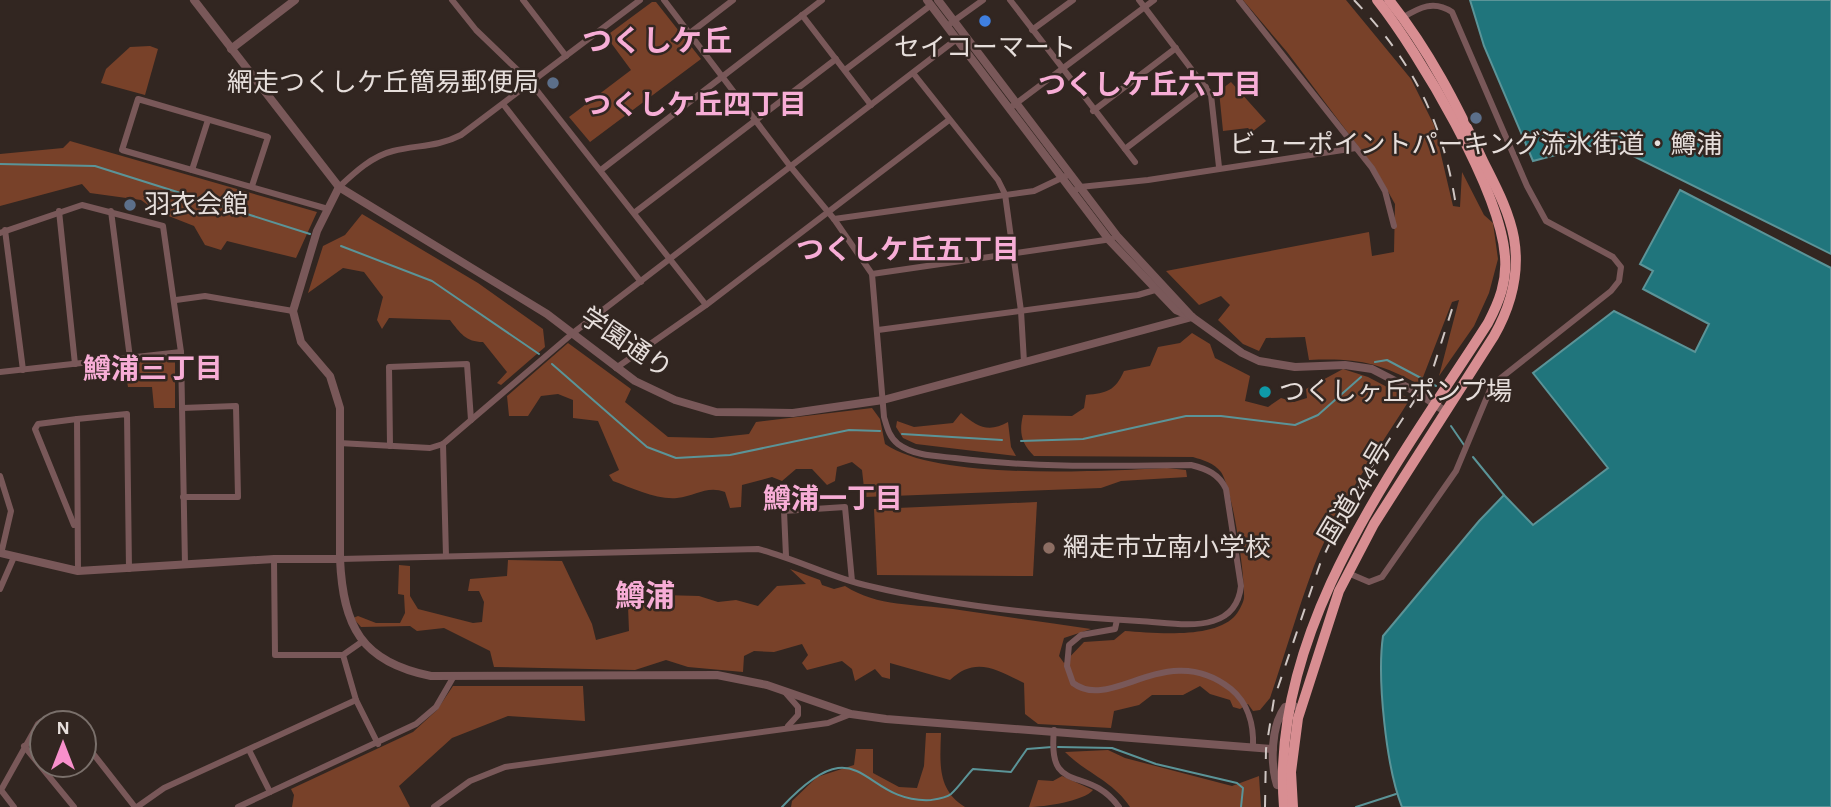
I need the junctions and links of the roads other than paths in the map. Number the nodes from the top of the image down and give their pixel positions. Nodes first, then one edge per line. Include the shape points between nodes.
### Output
1 (194, 0) edge
2 (295, 0) edge
3 (452, 0) edge
4 (523, 0) edge
5 (640, 0) edge
6 (664, 0) edge
7 (733, 0) edge
8 (822, 0) edge
9 (983, 0) edge
10 (1010, 0) edge
11 (1073, 0) edge
12 (1139, 0) edge
13 (1154, 0) edge
14 (1239, 0) edge
15 (1377, 0) edge
16 (1390, 0) edge
17 (932, 2) edge
18 (1145, 8) junction
19 (802, 15) junction
20 (1400, 20) junction
21 (950, 24) junction
22 (1032, 30) junction
23 (690, 33) junction
24 (961, 37) junction
25 (1176, 48) junction
26 (231, 49) junction
27 (566, 56) junction
28 (836, 59) junction
29 (1062, 70) junction
30 (845, 71) junction
31 (913, 73) junction
32 (722, 76) junction
33 (530, 83) junction
34 (1206, 87) junction
35 (503, 104) junction
36 (871, 105) junction
37 (1013, 106) junction
38 (1093, 111) junction
39 (208, 120) junction
40 (755, 120) junction
41 (949, 120) junction
42 (1356, 148) junction
43 (1125, 149) junction
44 (1135, 162) dead end
45 (790, 166) junction
46 (1219, 167) junction
47 (192, 170) junction
48 (601, 170) junction
49 (1067, 176) junction
50 (252, 186) junction
51 (339, 187) junction
52 (1076, 190) junction
53 (1005, 194) junction
54 (328, 209) junction
55 (59, 211) junction
56 (111, 211) junction
57 (634, 213) junction
58 (828, 213) junction
59 (834, 219) junction
60 (1394, 226) dead end
61 (3, 231) edge
62 (1114, 238) junction
63 (1014, 255) junction
64 (671, 260) junction
65 (872, 274) junction
66 (641, 282) junction
67 (1155, 290) junction
68 (176, 300) junction
69 (706, 305) junction
70 (1021, 311) junction
71 (293, 312) junction
72 (1192, 317) junction
73 (878, 330) junction
74 (573, 333) junction
75 (181, 352) junction
76 (130, 358) junction
77 (1024, 362) junction
78 (75, 364) junction
79 (616, 368) junction
80 (23, 370) junction
81 (0, 372) edge
82 (883, 400) junction
83 (1435, 405) junction
84 (182, 408) junction
85 (1446, 412) junction
86 (77, 419) junction
87 (471, 421) junction
88 (339, 443) junction
89 (443, 444) junction
90 (390, 446) junction
91 (0, 476) edge
92 (183, 498) junction
93 (0, 500) edge
94 (11, 503) junction
95 (76, 530) junction
96 (0, 554) edge
97 (446, 556) junction
98 (786, 556) junction
99 (15, 557) junction
100 (274, 559) junction
101 (340, 559) junction
102 (185, 565) junction
103 (129, 569) junction
104 (1342, 570) junction
105 (78, 571) junction
106 (852, 581) junction
107 (0, 589) edge
108 (1117, 620) junction
109 (363, 641) junction
110 (343, 655) junction
111 (454, 676) junction
112 (784, 691) junction
113 (356, 700) junction
114 (1295, 706) junction
115 (851, 714) junction
116 (786, 727) junction
117 (1054, 730) junction
118 (28, 741) edge
119 (378, 744) junction
120 (24, 746) junction
121 (1253, 747) junction
122 (1273, 749) junction
123 (249, 750) junction
124 (98, 760) edge
125 (1288, 787) junction
126 (270, 792) junction
127 (14, 807) edge
128 (74, 807) edge
129 (136, 807) edge
130 (238, 807) edge
131 (434, 807) edge
132 (1119, 807) edge
133 (1284, 807) edge
134 (1293, 807) edge

1 - 26 street, 学園通り
2 - 26 street
3 - 33 street
4 - 27 street
5 - 27 street
6 - 23 street
7 - 23 street
8 - 19 street
9 - 21 street
10 - 22 street
11 - 22 street
12 - 18 street
13 - 18 street
14 - 42 street
15 - 20 highway, 国道244号
16 - 20 highway, 国道244号
17 - 21 street
17 - 30 street
18 - 25 street
18 - 29 street
19 - 28 street
19 - 32 street
20 - 83 highway, 国道244号 via 1482,181 1505,249 1506,275 1497,305
20 - 85 highway, 国道244号 via 1448,89 1503,203 1515,247 1514,286 1507,312
20 - 104 street via 1427,5 1452,12 1546,221 1614,257 1621,267 1619,281 1611,291 1492,385 1456,471 1382,577 1369,582
21 - 24 street
22 - 29 street
23 - 32 street
24 - 31 street
24 - 37 street
25 - 34 street
25 - 38 street
26 - 51 street, 学園通り
27 - 33 street
28 - 30 street
28 - 40 street
29 - 37 street
29 - 38 street
30 - 36 street
31 - 36 street
31 - 41 street
32 - 40 street
32 - 48 street
33 - 35 street
33 - 48 street
34 - 43 street
34 - 46 street via 1211,95
35 - 51 street via 445,144 377,157
35 - 66 street
36 - 45 street
37 - 49 street
38 - 43 street
39 - 47 street
39 - 47 street via 138,99 122,150
39 - 50 street via 268,137
40 - 45 street
40 - 57 street
41 - 53 street
41 - 58 street
42 - 46 street
42 - 60 street via 1385,191
43 - 44 street
45 - 58 street
45 - 64 street
46 - 52 street
47 - 50 street
48 - 57 street
49 - 52 street
49 - 53 street via 1043,189
50 - 54 street
51 - 54 street
51 - 74 street, 学園通り
52 - 62 street
53 - 59 street
53 - 63 street
54 - 71 street via 304,267
55 - 56 street via 82,205
55 - 61 street
55 - 78 street
56 - 68 street via 163,226
56 - 76 street
57 - 64 street
58 - 59 street
58 - 69 street
59 - 65 street
61 - 80 street
62 - 63 street
62 - 67 street
62 - 72 street
63 - 65 street
63 - 70 street
64 - 66 street
64 - 69 street
65 - 73 street
66 - 74 street
67 - 70 street
67 - 72 street via 1176,310
68 - 71 street via 205,296
68 - 75 street
69 - 79 street
70 - 73 street
70 - 77 street
71 - 88 street via 301,342 330,376 337,394
72 - 77 street, 学園通り
72 - 83 street via 1259,361 1294,367 1372,369
73 - 82 street
74 - 79 street, 学園通り
74 - 87 street
75 - 76 street
75 - 84 street
76 - 78 street
77 - 82 street, 学園通り
78 - 80 street
79 - 82 street, 学園通り via 655,392 716,412 793,413
80 - 81 street
82 - 108 street via 888,433 913,451 1067,467 1191,465 1207,468 1222,480 1241,586 1234,606 1220,618 1198,624
83 - 85 street
83 - 104 highway, 国道244号 via 1361,523
84 - 92 street
84 - 92 street via 236,406 237,459 237,497
85 - 104 highway, 国道244号
86 - 95 street
86 - 95 street via 38,424 35,429
86 - 103 street via 127,414
87 - 89 street
87 - 90 street via 467,364 388,367
88 - 90 street
88 - 101 street
89 - 90 street via 430,448
89 - 97 street
91 - 94 street
92 - 102 street
93 - 94 street
94 - 96 street
95 - 105 street
96 - 99 street
97 - 98 street via 725,548
97 - 101 street
98 - 106 street
98 - 106 street via 784,511 845,507
99 - 105 street
99 - 107 street
100 - 101 street
100 - 102 street
100 - 110 street via 275,655
101 - 109 street via 346,611
102 - 103 street
103 - 105 street
104 - 114 highway, 国道244号
106 - 108 street via 965,604
108 - 121 street via 1115,629 1081,635 1069,645 1067,666 1073,683 1098,692 1162,672 1192,671 1209,676 1235,692 1246,707
109 - 110 street
109 - 111 street via 379,657 403,669
110 - 113 street
111 - 112 street via 717,675
111 - 119 street via 436,707 416,724
112 - 115 street
112 - 116 street via 798,707 794,722
113 - 119 street
113 - 123 street
114 - 122 street via 1280,714
114 - 125 highway, 国道244号
115 - 116 street via 828,723
115 - 117 street
116 - 131 street via 505,767 470,781
117 - 121 street
117 - 132 street via 1056,769 1092,782
118 - 120 street
119 - 126 street
120 - 127 street via 1,790
120 - 128 street
121 - 122 street
122 - 125 street via 1277,785
123 - 126 street
123 - 129 street via 164,788
124 - 129 street
125 - 133 highway, 国道244号
125 - 134 highway, 国道244号
126 - 130 street

